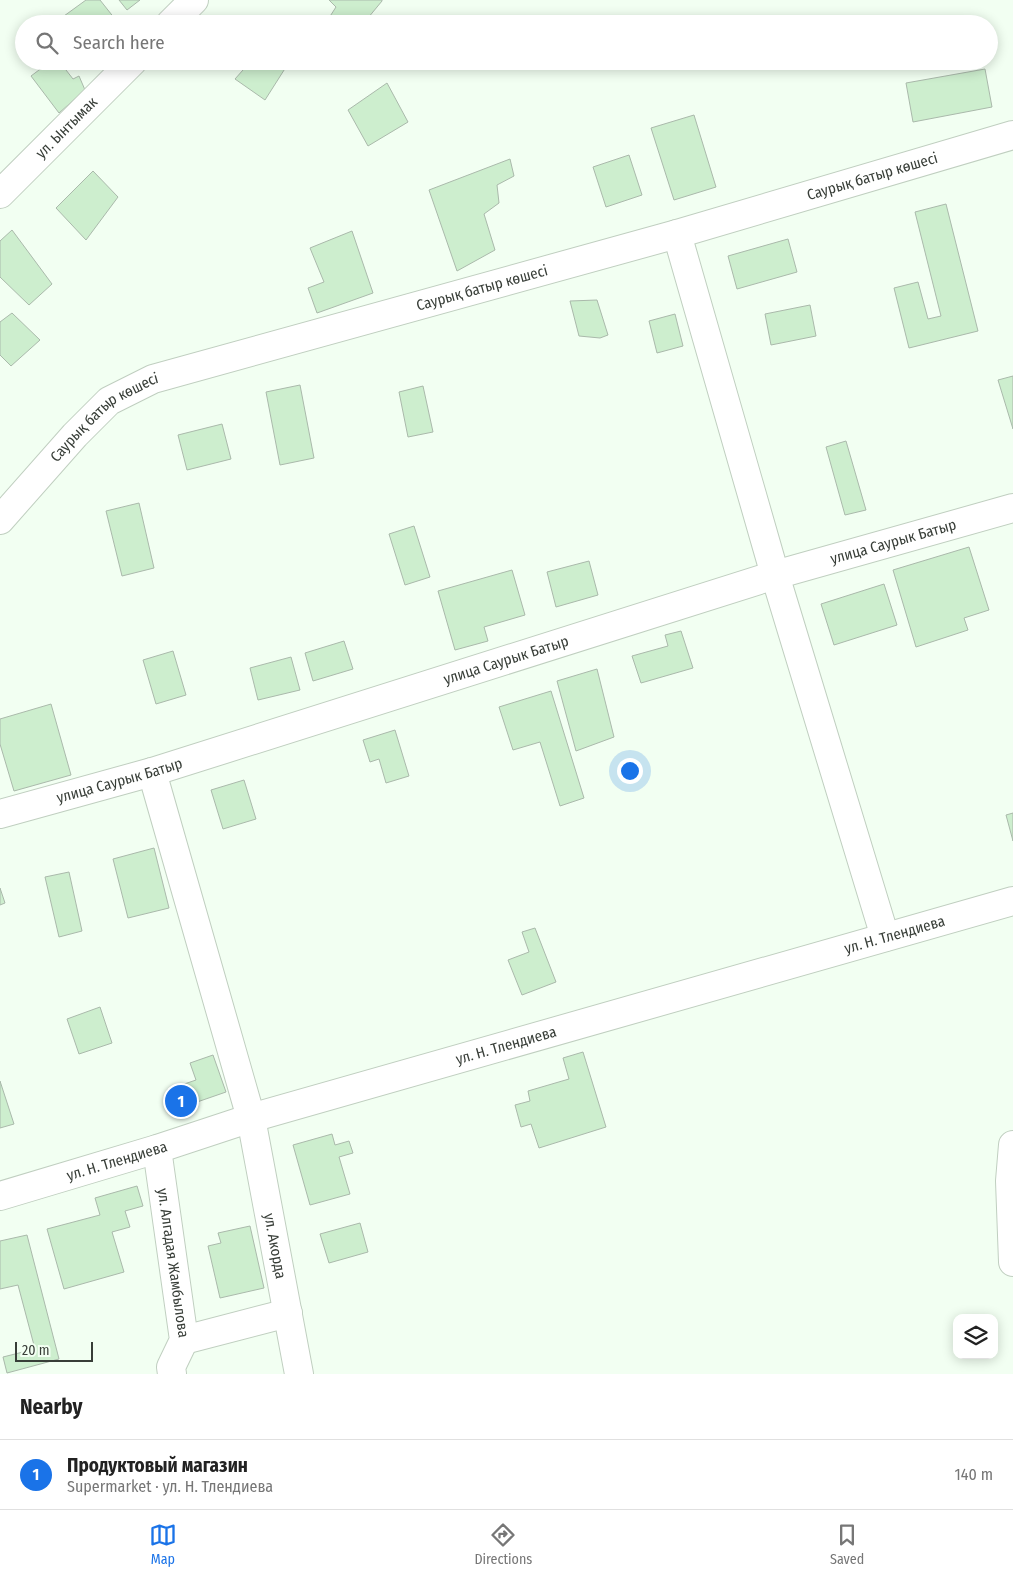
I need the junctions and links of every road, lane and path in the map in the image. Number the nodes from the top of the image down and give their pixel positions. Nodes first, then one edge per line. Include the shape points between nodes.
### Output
1 (194, 0) edge
2 (179, 15) edge
3 (124, 70) edge
4 (1013, 135) edge
5 (0, 194) edge
6 (677, 234) junction
7 (1013, 508) edge
8 (0, 520) edge
9 (775, 575) junction
10 (152, 772) junction
11 (0, 814) edge
12 (1013, 901) edge
13 (885, 937) junction
14 (251, 1118) junction
15 (1013, 1146) edge
16 (157, 1149) junction
17 (0, 1196) edge
18 (1013, 1262) edge
19 (288, 1313) junction
20 (184, 1340) junction
21 (172, 1374) edge
22 (299, 1374) edge

1 - 2 street
3 - 5 street, ул. Ынтымак
4 - 6 street, Саурық батыр көшесі
6 - 8 street, Саурық батыр көшесі via 153,379 109,401 74,435
6 - 9 street
7 - 9 street, улица Саурык Батыр
9 - 10 street, улица Саурык Батыр
9 - 13 street
10 - 11 street, улица Саурык Батыр
10 - 14 street, ул. Акорда
12 - 13 street, ул. Н. Тлендиева
13 - 14 street, ул. Н. Тлендиева
14 - 16 street, ул. Н. Тлендиева
14 - 19 street, ул. Акорда
15 - 18 street via 1010,1181
16 - 17 street, ул. Н. Тлендиева
16 - 20 street, ул. Алгадая Жамбылова
19 - 20 street
19 - 22 street, ул. Акорда
20 - 21 street, ул. Алгадая Жамбылова

